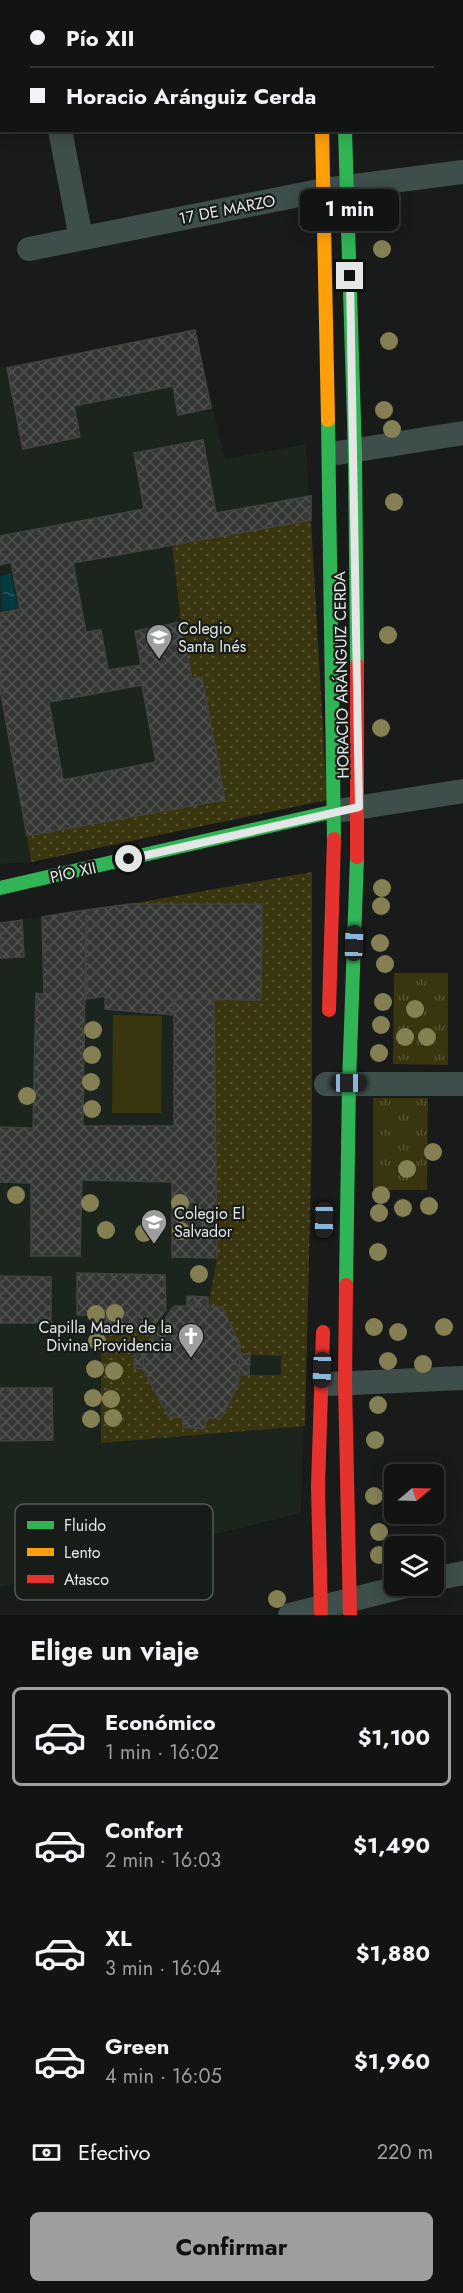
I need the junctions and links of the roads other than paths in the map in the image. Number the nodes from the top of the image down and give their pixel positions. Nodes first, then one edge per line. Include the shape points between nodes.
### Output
1 (60, 132) edge
2 (322, 132) edge
3 (345, 132) edge
4 (463, 171) edge
5 (335, 188) junction
6 (81, 238) junction
7 (29, 249) dead end
8 (463, 434) edge
9 (355, 453) junction
10 (329, 454) junction
11 (463, 791) edge
12 (359, 807) junction
13 (335, 811) junction
14 (0, 888) edge
15 (328, 1024) dead end
16 (332, 1084) junction
17 (463, 1084) edge
18 (323, 1319) dead end
19 (463, 1378) edge
20 (333, 1384) junction
21 (463, 1573) edge
22 (444, 1577) edge
23 (384, 1594) edge
24 (349, 1607) edge
25 (321, 1611) edge
26 (290, 1615) edge

1 - 6 street
2 - 5 street, HORACIO ARÁNGUIZ CERDA
3 - 5 street, HORACIO ARÁNGUIZ CERDA
4 - 5 street, 17 DE MARZO
5 - 6 street, 17 DE MARZO
5 - 9 street, HORACIO ARÁNGUIZ CERDA
5 - 10 street, HORACIO ARÁNGUIZ CERDA
6 - 7 street, 17 DE MARZO
8 - 9 street
9 - 10 street
9 - 12 street, HORACIO ARÁNGUIZ CERDA
10 - 13 street, HORACIO ARÁNGUIZ CERDA
11 - 12 street, PÍO XII
12 - 13 street, PÍO XII
12 - 16 street, HORACIO ARÁNGUIZ CERDA
13 - 14 street, PÍO XII
13 - 15 street, HORACIO ARÁNGUIZ CERDA
16 - 17 street
16 - 20 street, HORACIO ARÁNGUIZ CERDA
18 - 20 street, HORACIO ARÁNGUIZ CERDA
19 - 20 street
20 - 24 street, HORACIO ARÁNGUIZ CERDA
20 - 25 street, HORACIO ARÁNGUIZ CERDA via 318,1486
21 - 22 street
23 - 24 street
24 - 25 street
25 - 26 street

